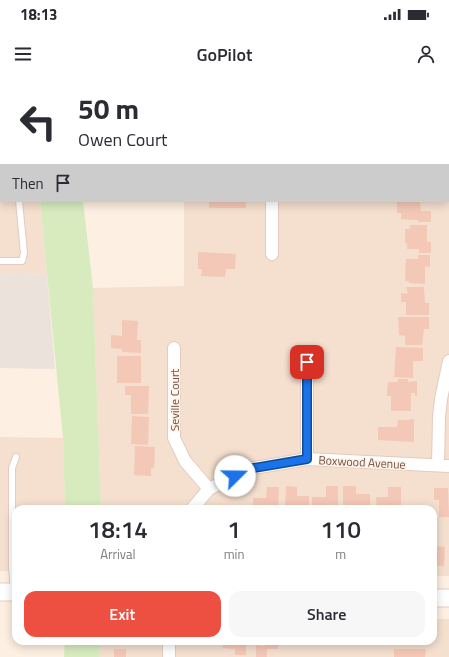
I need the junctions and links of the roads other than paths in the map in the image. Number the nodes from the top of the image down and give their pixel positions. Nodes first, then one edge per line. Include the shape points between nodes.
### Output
1 (19, 202) edge
2 (272, 202) edge
3 (272, 254) dead end
4 (0, 261) edge
5 (174, 348) dead end
6 (449, 361) edge
7 (307, 362) dead end
8 (16, 457) dead end
9 (307, 459) junction
10 (444, 466) edge
11 (209, 490) junction
12 (196, 505) edge
13 (10, 592) edge
14 (437, 598) edge
15 (449, 598) edge
16 (169, 645) edge
17 (169, 657) edge

1 - 4 lane via 24,253 22,261
2 - 3 street
5 - 11 street, Seville Court via 174,438 185,461
6 - 10 street via 440,405
7 - 9 street
8 - 13 lane via 12,468
9 - 10 street, Boxwood Avenue
9 - 11 street, Boxwood Avenue via 248,469
11 - 12 street, Boxwood Avenue
14 - 15 main road
16 - 17 street

